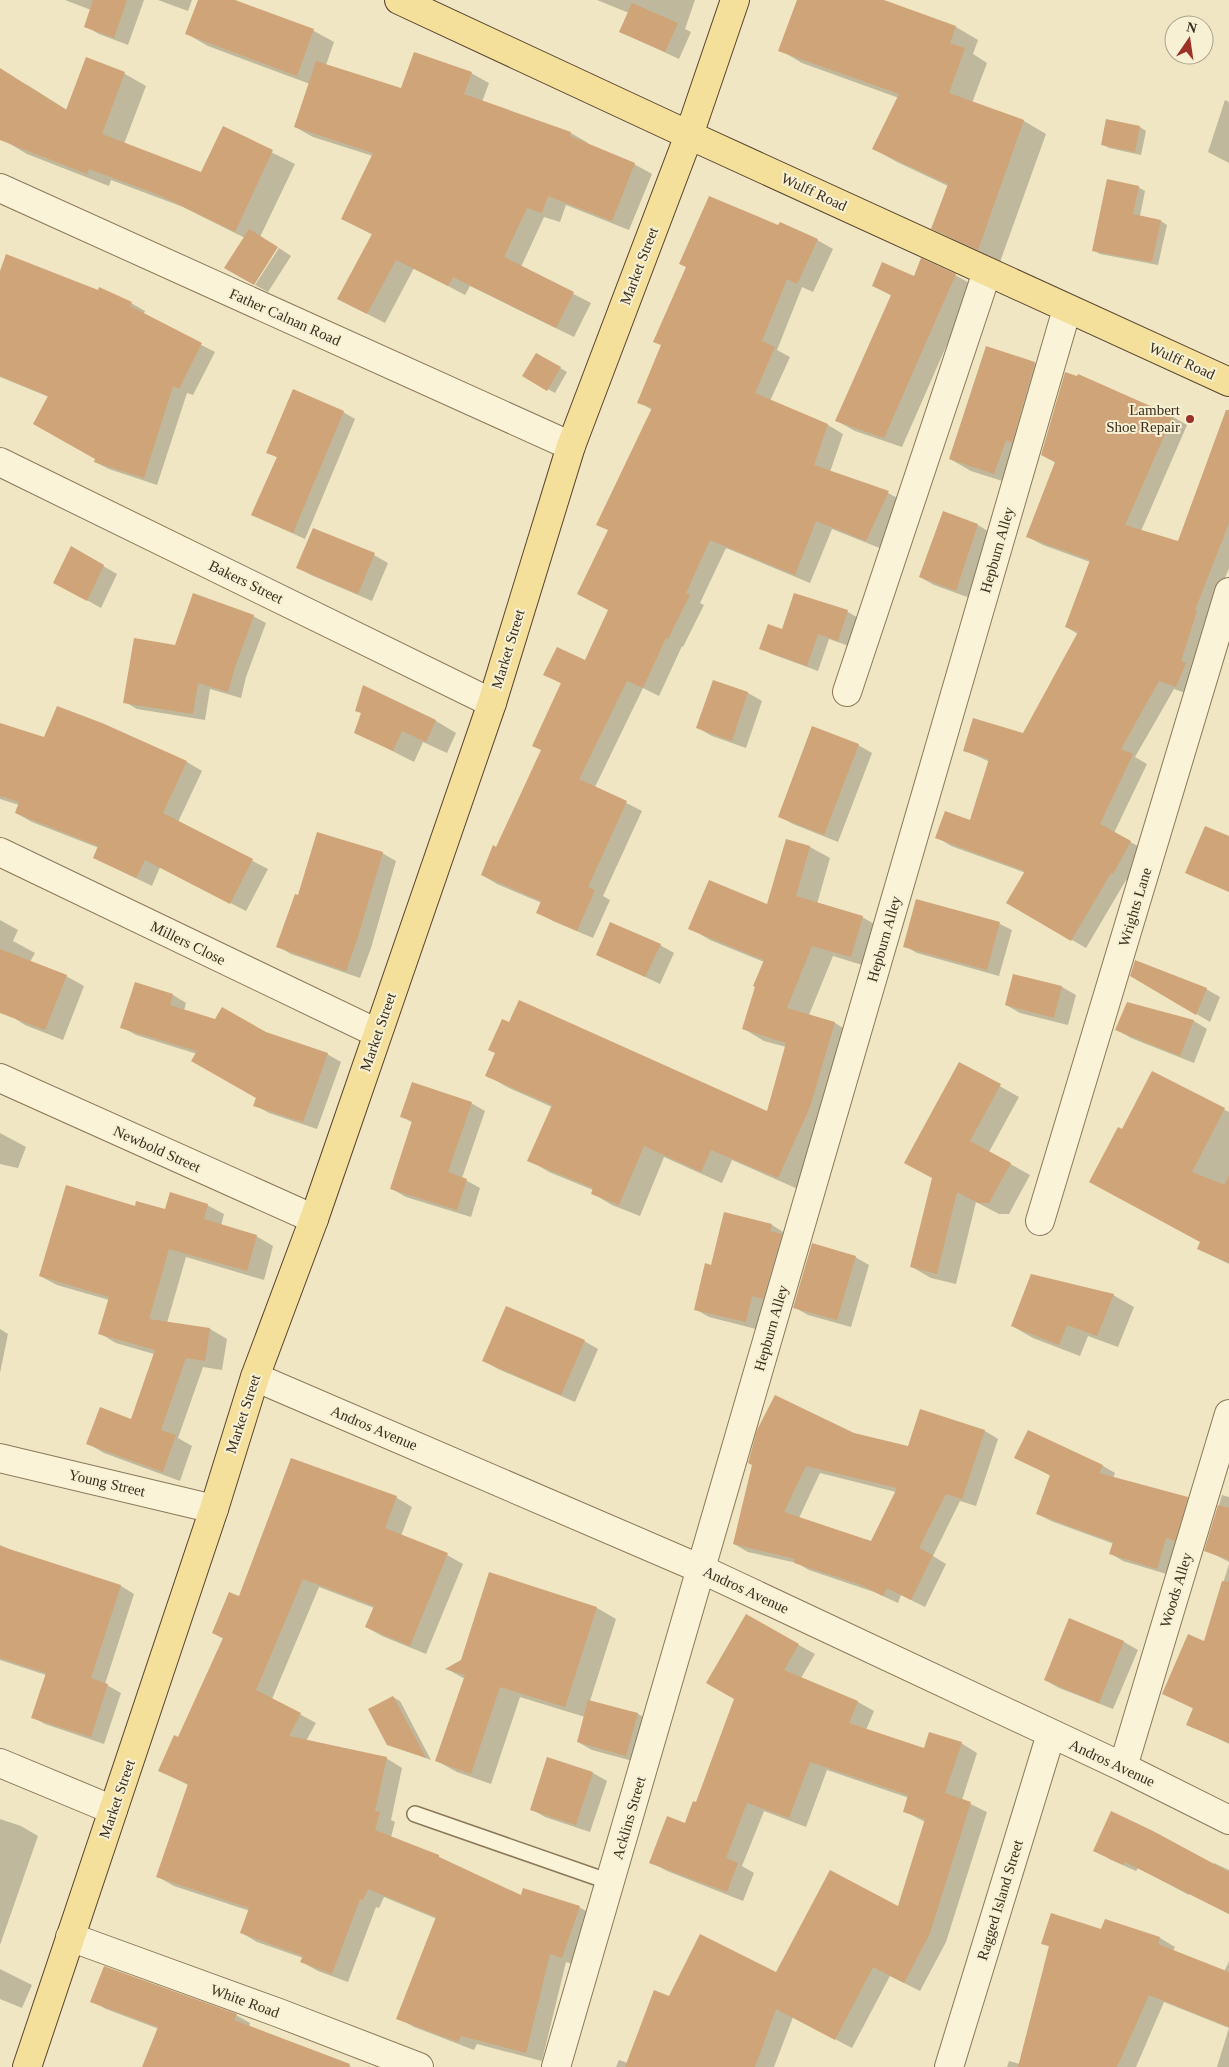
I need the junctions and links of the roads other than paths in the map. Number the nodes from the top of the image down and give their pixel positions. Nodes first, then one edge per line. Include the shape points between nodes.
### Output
1 (399, 0) edge
2 (735, 0) edge
3 (689, 135) junction
4 (0, 188) edge
5 (987, 272) junction
6 (1067, 309) junction
7 (1229, 382) edge
8 (570, 446) junction
9 (0, 462) edge
10 (1229, 592) edge
11 (848, 692) dead end
12 (492, 703) junction
13 (0, 852) edge
14 (377, 1034) junction
15 (0, 1078) edge
16 (314, 1219) junction
17 (1040, 1221) dead end
18 (255, 1377) junction
19 (1229, 1414) edge
20 (0, 1458) edge
21 (214, 1509) junction
22 (701, 1569) junction
23 (1051, 1734) junction
24 (0, 1763) edge
25 (1123, 1767) junction
26 (113, 1810) junction
27 (414, 1814) dead end
28 (1229, 1820) edge
29 (610, 1882) junction
30 (70, 1938) junction
31 (27, 2067) edge
32 (419, 2067) edge
33 (556, 2067) edge
34 (949, 2067) edge

1 - 3 main road, Wulff Road
2 - 3 main road, Market Street
3 - 5 main road, Wulff Road
3 - 8 main road, Market Street
4 - 8 street, Father Calnan Road
5 - 6 main road, Wulff Road
5 - 11 street
6 - 7 main road, Wulff Road
6 - 22 street, Hepburn Alley
8 - 12 main road, Market Street
9 - 12 street, Bakers Street
10 - 17 street, Wrights Lane
12 - 14 main road, Market Street
13 - 14 street, Millers Close
14 - 16 main road, Market Street
15 - 16 street, Newbold Street
16 - 18 main road, Market Street
18 - 21 main road, Market Street
18 - 22 street, Andros Avenue
19 - 25 street, Woods Alley
20 - 21 street, Young Street
21 - 26 main road, Market Street
22 - 23 street, Andros Avenue
22 - 29 street, Acklins Street
23 - 25 street, Andros Avenue
23 - 34 street, Ragged Island Street
24 - 26 street
25 - 28 street, Andros Avenue
26 - 30 main road, Market Street
27 - 29 lane
29 - 33 street, Acklins Street
30 - 31 main road, Market Street
30 - 32 street, White Road

